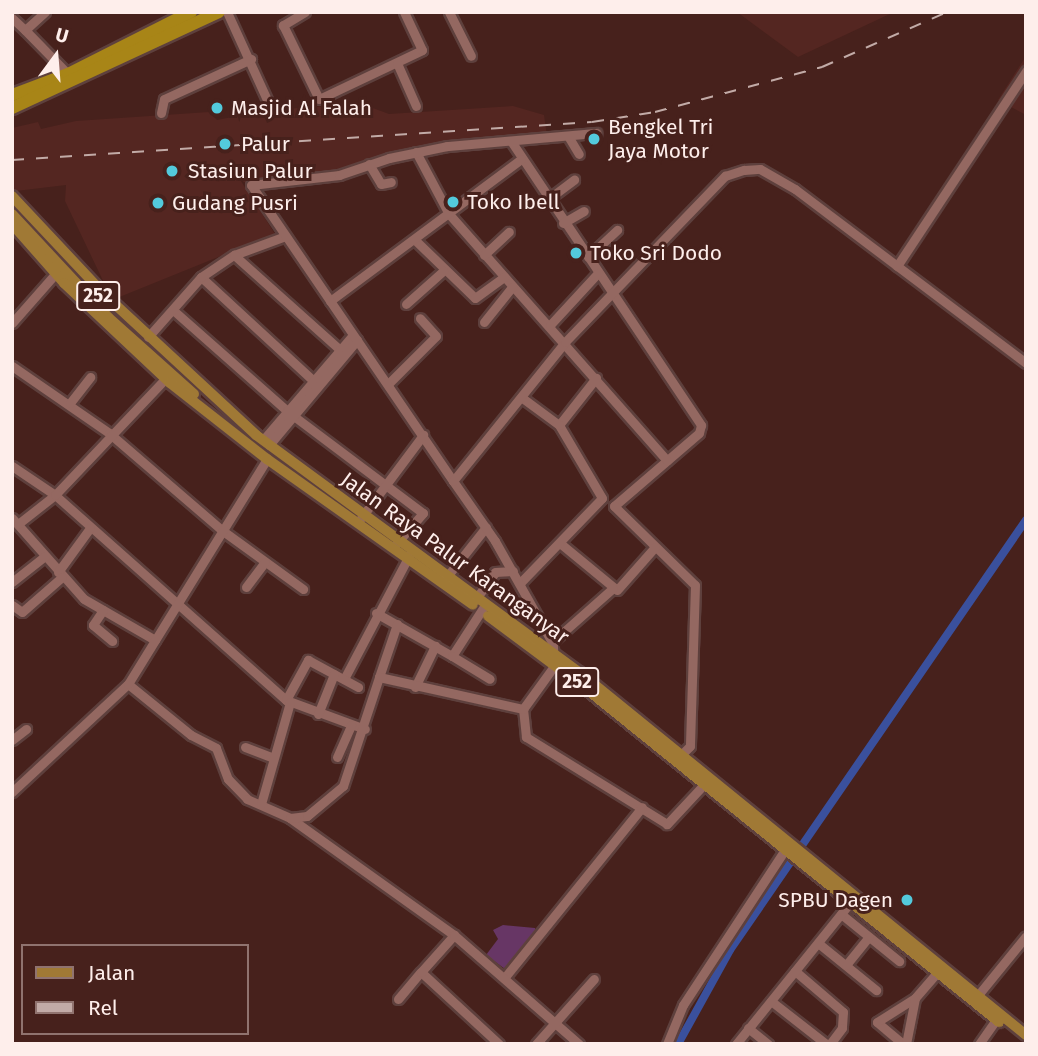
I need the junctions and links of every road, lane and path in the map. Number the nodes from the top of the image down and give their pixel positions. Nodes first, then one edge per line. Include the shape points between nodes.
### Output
1 (45, 12) edge
2 (191, 12) edge
3 (219, 12) edge
4 (227, 12) edge
5 (305, 12) edge
6 (404, 12) edge
7 (449, 12) edge
8 (12, 18) edge
9 (175, 22) edge
10 (25, 30) junction
11 (413, 55) junction
12 (471, 56) dead end
13 (251, 59) junction
14 (397, 63) junction
15 (418, 67) dead end
16 (1026, 71) edge
17 (68, 74) junction
18 (12, 95) edge
19 (269, 104) dead end
20 (416, 106) dead end
21 (12, 108) edge
22 (161, 113) dead end
23 (596, 133) dead end
24 (568, 136) junction
25 (511, 141) junction
26 (416, 152) junction
27 (579, 154) dead end
28 (521, 159) junction
29 (369, 164) junction
30 (575, 180) dead end
31 (391, 182) dead end
32 (13, 199) edge
33 (547, 200) junction
34 (584, 211) dead end
35 (12, 214) edge
36 (449, 214) junction
37 (563, 223) junction
38 (12, 224) edge
39 (617, 230) dead end
40 (509, 232) dead end
41 (283, 237) junction
42 (415, 240) junction
43 (234, 255) junction
44 (484, 256) junction
45 (588, 257) junction
46 (897, 267) junction
47 (443, 271) junction
48 (598, 273) junction
49 (55, 274) junction
50 (504, 277) junction
51 (201, 278) junction
52 (512, 287) junction
53 (612, 293) junction
54 (330, 302) junction
55 (406, 304) dead end
56 (173, 310) junction
57 (420, 318) dead end
58 (484, 322) dead end
59 (12, 323) edge
60 (550, 325) junction
61 (148, 337) junction
62 (355, 337) junction
63 (565, 342) junction
64 (339, 349) junction
65 (1026, 363) edge
66 (12, 366) edge
67 (90, 377) dead end
68 (596, 378) junction
69 (165, 379) junction
70 (316, 382) junction
71 (389, 383) junction
72 (188, 384) junction
73 (521, 397) junction
74 (70, 403) junction
75 (290, 413) junction
76 (559, 425) junction
77 (251, 431) junction
78 (109, 433) junction
79 (423, 435) junction
80 (241, 439) junction
81 (266, 442) junction
82 (267, 459) junction
83 (667, 460) junction
84 (12, 466) edge
85 (453, 481) junction
86 (385, 482) junction
87 (55, 495) junction
88 (360, 519) junction
89 (15, 521) edge
90 (486, 527) junction
91 (90, 528) junction
92 (222, 531) junction
93 (395, 544) junction
94 (561, 544) junction
95 (655, 547) junction
96 (409, 555) junction
97 (45, 556) junction
98 (265, 562) junction
99 (513, 571) junction
100 (60, 574) junction
101 (444, 580) junction
102 (12, 582) edge
103 (520, 583) junction
104 (246, 587) dead end
105 (612, 588) junction
106 (303, 589) dead end
107 (12, 605) edge
108 (177, 605) junction
109 (479, 605) junction
110 (103, 610) junction
111 (376, 613) junction
112 (397, 624) junction
113 (155, 640) junction
114 (112, 641) dead end
115 (552, 642) junction
116 (435, 646) junction
117 (452, 656) junction
118 (555, 662) junction
119 (334, 674) junction
120 (379, 677) junction
121 (344, 679) junction
122 (490, 679) dead end
123 (128, 684) junction
124 (358, 687) dead end
125 (415, 687) junction
126 (288, 701) junction
127 (523, 709) junction
128 (318, 714) junction
129 (351, 725) junction
130 (26, 729) dead end
131 (365, 729) junction
132 (12, 740) edge
133 (245, 747) dead end
134 (337, 757) dead end
135 (679, 757) junction
136 (273, 758) junction
137 (707, 781) junction
138 (12, 792) edge
139 (261, 804) junction
140 (642, 807) junction
141 (290, 818) junction
142 (789, 849) junction
143 (853, 900) junction
144 (841, 914) junction
145 (454, 935) junction
146 (1026, 936) edge
147 (869, 937) junction
148 (818, 943) junction
149 (899, 961) dead end
150 (846, 965) junction
151 (940, 969) junction
152 (795, 971) junction
153 (421, 972) junction
154 (505, 977) junction
155 (594, 979) dead end
156 (876, 990) dead end
157 (915, 998) junction
158 (975, 998) junction
159 (398, 999) dead end
160 (771, 1000) junction
161 (998, 1017) junction
162 (556, 1022) junction
163 (748, 1028) junction
164 (1026, 1035) edge
165 (499, 1044) edge
166 (536, 1044) edge
167 (579, 1044) edge
168 (667, 1044) edge
169 (736, 1044) edge
170 (768, 1044) edge
171 (828, 1044) edge
172 (904, 1044) edge
173 (979, 1044) edge
174 (1025, 1044) edge

1 - 10 street
2 - 9 highway
3 - 9 highway
4 - 13 street
5 - 14 street via 283,25 320,99
6 - 11 street via 423,49
7 - 12 street
8 - 10 street
9 - 17 highway
9 - 21 highway
10 - 17 street
11 - 14 street
11 - 15 street
13 - 19 street
13 - 22 street via 164,99
14 - 20 street
16 - 46 street
17 - 18 highway
23 - 24 street
24 - 25 street
24 - 27 street
25 - 26 street
25 - 28 street
26 - 29 street
26 - 36 street
28 - 33 street
28 - 36 street
29 - 31 street via 382,184
29 - 41 street via 338,175 252,184
30 - 33 street
32 - 61 main road, Jalan Raya Palur Karanganyar / 252
32 - 72 main road, 252 via 119,318
33 - 37 street
34 - 37 street
35 - 72 main road, 252 via 109,318
36 - 42 street
36 - 44 street
37 - 45 street
38 - 49 main road, Jalan Raya Palur Karanganyar / 252
39 - 45 street
40 - 44 street
41 - 43 street
41 - 54 street
42 - 47 street
42 - 54 street
43 - 51 street
43 - 64 street
44 - 50 street
45 - 48 street
46 - 53 street via 775,175 744,170 733,173
46 - 65 street
47 - 50 street via 477,299
47 - 55 street
48 - 53 street
48 - 60 street
49 - 59 street
49 - 69 main road, Jalan Raya Palur Karanganyar / 252
50 - 52 street
51 - 56 street
51 - 70 street
52 - 58 street
52 - 60 street
53 - 63 street
53 - 83 street via 701,425 699,433
54 - 62 street
56 - 61 street
56 - 75 street
57 - 71 street via 436,336
60 - 63 street
61 - 77 main road, Jalan Raya Palur Karanganyar / 252
62 - 64 street
62 - 70 street
62 - 71 street
63 - 68 street
63 - 73 street
64 - 70 street
66 - 74 street
67 - 74 street
68 - 76 street
68 - 83 street
69 - 78 street
69 - 80 main road, Jalan Raya Palur Karanganyar / 252
70 - 75 street
71 - 79 street
72 - 77 main road
72 - 80 main road
73 - 76 street
73 - 85 street
74 - 78 street
75 - 81 street
75 - 86 street
76 - 94 street via 602,498
77 - 81 main road, Jalan Raya Palur Karanganyar / 252
78 - 87 street
78 - 92 street
79 - 85 street
79 - 86 street
80 - 82 main road, Jalan Raya Palur Karanganyar / 252
81 - 88 main road, Jalan Raya Palur Karanganyar / 252
82 - 88 main road, Jalan Raya Palur Karanganyar / 252
82 - 92 street
83 - 95 street via 614,505
84 - 87 street
85 - 90 street
86 - 88 street
86 - 93 street via 423,513
87 - 89 street
87 - 91 street
88 - 93 main road, Jalan Raya Palur Karanganyar / 252
89 - 97 street
90 - 99 street
90 - 101 street
91 - 100 street
91 - 108 street
92 - 98 street
92 - 108 street
93 - 96 main road, Jalan Raya Palur Karanganyar / 252
94 - 103 street
94 - 105 street
95 - 105 street via 618,589
95 - 135 street via 695,584 690,746
96 - 101 main road, Jalan Raya Palur Karanganyar / 252
96 - 111 street
97 - 100 street
97 - 102 street
98 - 104 street
98 - 106 street
99 - 103 street
99 - 109 street via 495,572
100 - 107 street via 22,612
100 - 110 street
101 - 109 main road, Jalan Raya Palur Karanganyar / 252
103 - 115 street
105 - 115 street
108 - 113 street
108 - 126 street
109 - 117 street
109 - 118 main road, Jalan Raya Palur Karanganyar / 252
110 - 113 street
110 - 114 street via 93,625
111 - 112 street
111 - 121 street
112 - 116 street
112 - 120 street
113 - 123 street
115 - 118 street
116 - 117 street
116 - 125 street
117 - 122 street
118 - 127 street
118 - 135 main road, Jalan Raya Palur Karanganyar / 252
119 - 121 street
119 - 126 street via 308,660
119 - 128 street
120 - 125 street
120 - 131 street
121 - 124 street
123 - 138 street
123 - 139 street via 191,735 216,748 230,783 247,799
125 - 127 street
126 - 128 street
126 - 136 street
127 - 140 street via 528,740
128 - 129 street
129 - 131 street
129 - 134 street
130 - 132 street
131 - 141 street via 341,788 307,816
133 - 136 street
135 - 137 main road, Jalan Raya Palur Karanganyar / 252
136 - 139 street
137 - 140 street via 669,824
137 - 142 main road, Jalan Raya Palur Karanganyar / 252
139 - 141 street
140 - 154 street
141 - 145 street
142 - 143 main road, Jalan Raya Palur Karanganyar / 252
142 - 168 street via 683,1004
143 - 144 street
143 - 151 main road, Jalan Raya Palur Karanganyar / 252
144 - 147 street
144 - 148 street
145 - 153 street
145 - 154 street
146 - 158 street
147 - 149 street
147 - 150 street
148 - 150 street
148 - 152 street
150 - 156 street
151 - 157 street
151 - 158 main road, Jalan Raya Palur Karanganyar / 252
152 - 160 street
152 - 171 street via 844,1012 842,1028
153 - 159 street
153 - 165 street
154 - 162 street
155 - 162 street
157 - 172 street
157 - 172 street via 877,1022
158 - 161 main road, Jalan Raya Palur Karanganyar / 252
160 - 163 street
160 - 171 street
161 - 164 main road, Jalan Raya Palur Karanganyar / 252
161 - 173 street
161 - 174 main road, Jalan Raya Palur Karanganyar / 252
162 - 166 street
162 - 167 street
163 - 169 street
163 - 170 street

